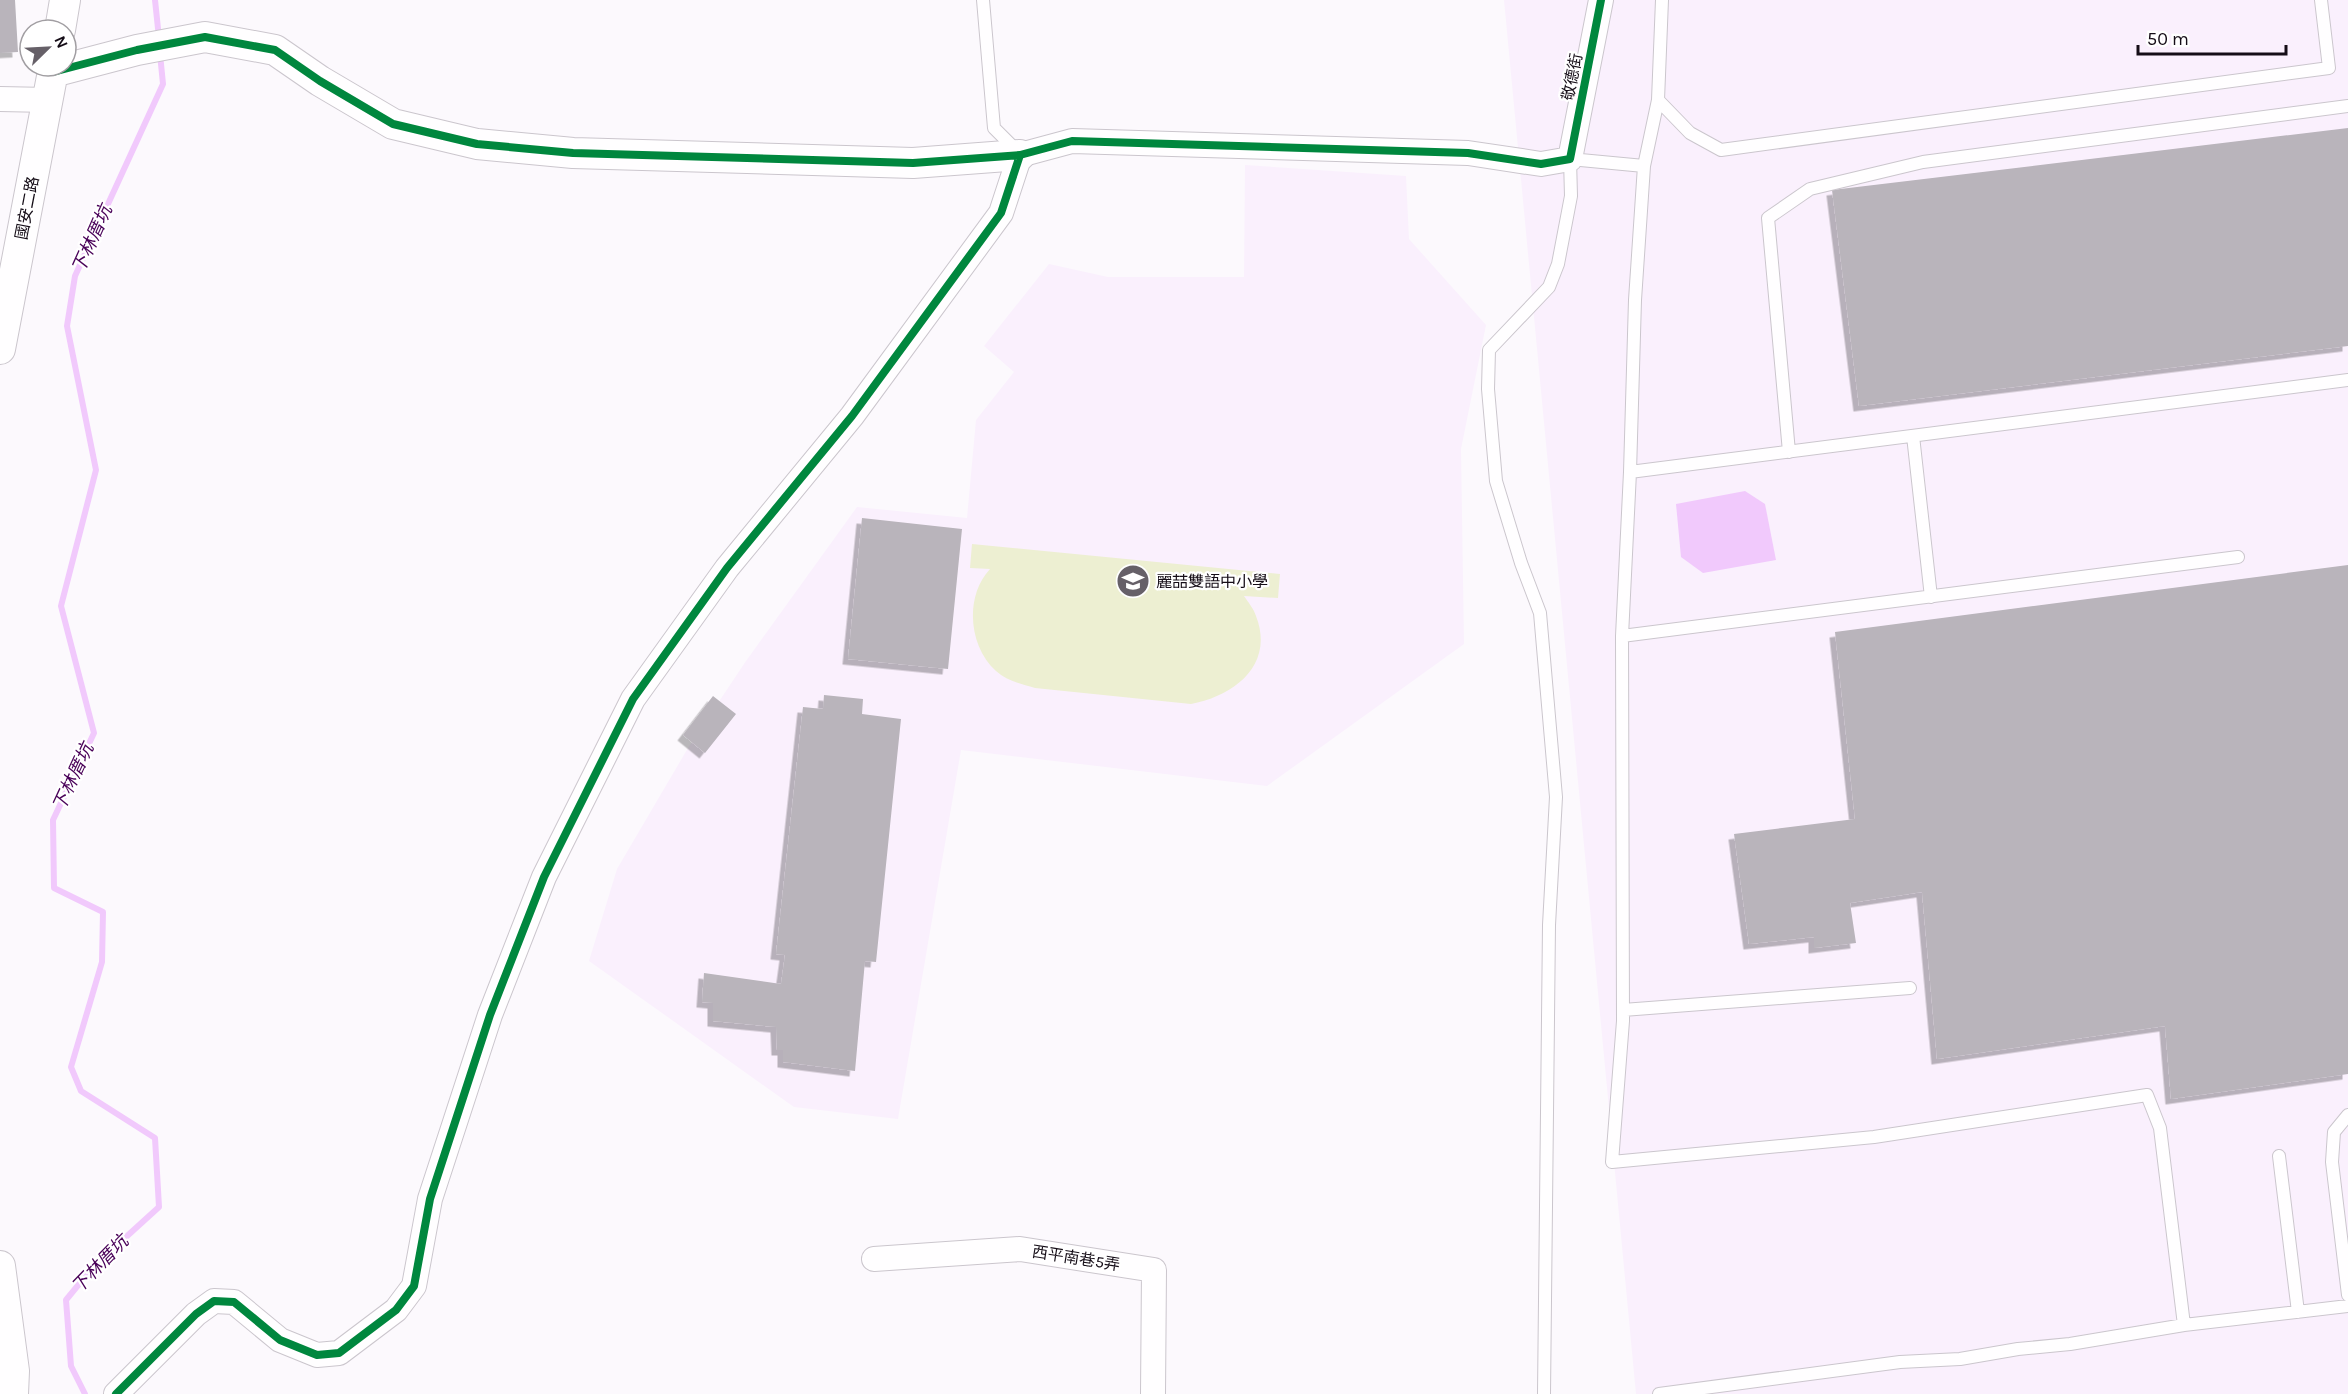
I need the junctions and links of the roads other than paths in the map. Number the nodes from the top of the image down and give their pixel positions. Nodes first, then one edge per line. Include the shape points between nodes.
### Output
1 (65, 0) edge
2 (983, 0) edge
3 (1601, 0) edge
4 (1662, 0) edge
5 (2321, 0) edge
6 (62, 18) edge
7 (52, 79) edge
8 (0, 99) edge
9 (1658, 100) junction
10 (2348, 106) edge
11 (1020, 155) junction
12 (1570, 159) junction
13 (1644, 166) junction
14 (1, 340) edge
15 (2348, 380) edge
16 (1913, 436) junction
17 (1789, 452) junction
18 (1630, 472) junction
19 (2238, 557) dead end
20 (1931, 597) junction
21 (1622, 636) junction
22 (1910, 988) dead end
23 (1623, 1010) junction
24 (2348, 1115) edge
25 (2279, 1156) dead end
26 (874, 1259) dead end
27 (0, 1266) edge
28 (2348, 1295) edge
29 (2348, 1306) edge
30 (2298, 1312) junction
31 (2184, 1325) junction
32 (13, 1394) edge
33 (116, 1394) edge
34 (1153, 1394) edge
35 (1544, 1394) edge
36 (1659, 1394) edge

1 - 6 street
2 - 11 lane via 994,128
3 - 12 street, 敬德街
4 - 9 lane
5 - 9 lane via 2330,68 1721,150 1690,133
7 - 8 street
7 - 11 street via 159,46 205,37 275,50 393,124 477,144 573,153 913,163
7 - 14 street, 國安二路
9 - 13 lane
10 - 17 lane via 1923,162 1810,189 1768,218
11 - 12 street via 1072,141 1468,153 1541,164
11 - 33 street via 1001,213 852,416 727,568 633,699 543,877 494,1004 430,1199 414,1286 396,1310 339,1353 317,1355 280,1340 234,1302 214,1301
12 - 13 lane
12 - 35 lane via 1571,196 1558,264 1549,286 1488,350 1496,481 1540,613 1556,797 1549,925
13 - 18 lane
15 - 16 lane
16 - 17 lane
16 - 20 lane
17 - 18 lane
18 - 21 lane
19 - 20 lane
20 - 21 lane
21 - 23 lane
22 - 23 lane
23 - 31 lane via 1612,1162 1874,1137 2147,1095 2160,1128
24 - 28 lane via 2334,1132 2332,1162
25 - 30 lane
26 - 34 street, 西平南巷5弄 via 1020,1248 1154,1270
27 - 32 street via 14,1371
29 - 30 lane
30 - 31 lane
31 - 36 lane via 1960,1359 1900,1362

